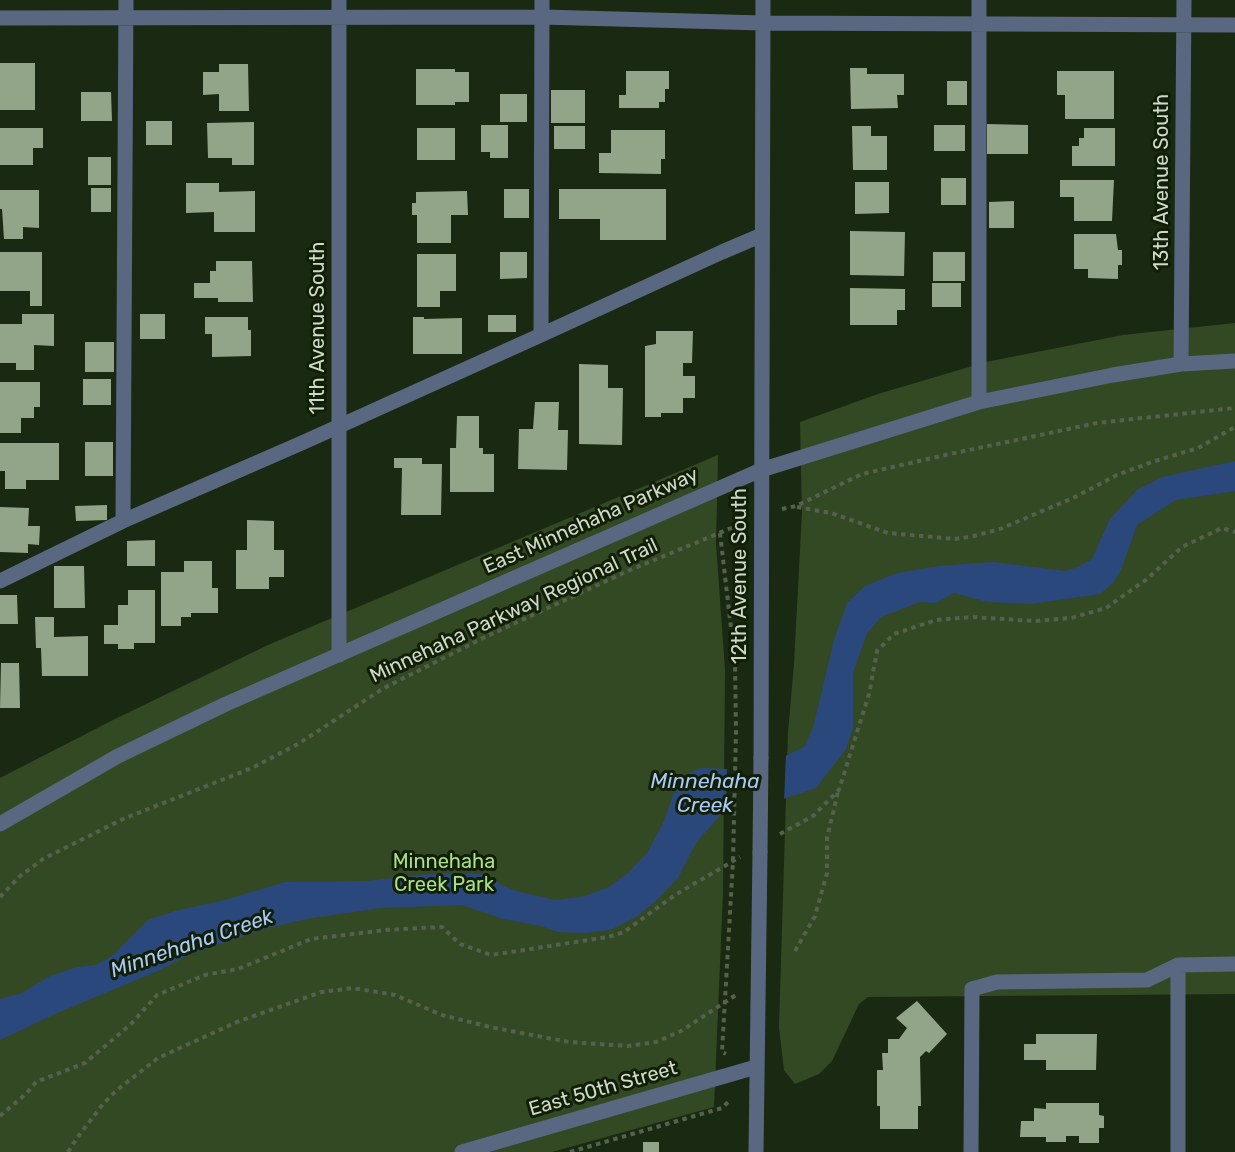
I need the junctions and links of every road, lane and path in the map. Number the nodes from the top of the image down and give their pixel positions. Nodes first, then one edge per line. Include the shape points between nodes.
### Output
1 (126, 0) edge
2 (339, 0) edge
3 (542, 0) edge
4 (763, 0) edge
5 (979, 0) edge
6 (1184, 0) edge
7 (542, 17) junction
8 (0, 18) edge
9 (126, 18) junction
10 (339, 18) junction
11 (763, 23) junction
12 (979, 24) junction
13 (1184, 24) junction
14 (1235, 25) edge
15 (762, 235) junction
16 (541, 335) junction
17 (1235, 361) edge
18 (1182, 364) junction
19 (979, 402) junction
20 (1235, 408) edge
21 (338, 426) junction
22 (1235, 427) edge
23 (761, 470) junction
24 (796, 507) junction
25 (778, 509) dead end
26 (123, 521) junction
27 (731, 528) dead end
28 (1235, 532) edge
29 (720, 533) junction
30 (0, 580) edge
31 (339, 655) junction
32 (839, 790) junction
33 (0, 824) edge
34 (772, 838) dead end
35 (743, 856) dead end
36 (733, 861) junction
37 (0, 897) edge
38 (795, 951) dead end
39 (1235, 964) edge
40 (1178, 965) junction
41 (758, 979) junction
42 (725, 1002) junction
43 (729, 1055) dead end
44 (756, 1068) junction
45 (731, 1099) dead end
46 (0, 1116) edge
47 (504, 1146) edge
48 (69, 1152) edge
49 (462, 1152) edge
50 (570, 1152) edge
51 (756, 1152) edge
52 (971, 1152) edge
53 (1178, 1152) edge

1 - 9 street
2 - 10 street, 11th Avenue South
3 - 7 street
4 - 11 street, 12th Avenue South
5 - 12 street
6 - 13 street, 13th Avenue South
7 - 10 street
7 - 11 street
7 - 16 street
8 - 9 street
9 - 10 street
9 - 26 street
10 - 21 street, 11th Avenue South
11 - 12 street
11 - 15 street, 12th Avenue South
12 - 13 street
12 - 19 street
13 - 14 street
13 - 18 street, 13th Avenue South
15 - 16 street
15 - 23 street, 12th Avenue South
16 - 21 street
17 - 18 street, East Minnehaha Parkway
18 - 19 street, East Minnehaha Parkway
19 - 23 street, East Minnehaha Parkway
20 - 24 path via 1097,423 862,474
21 - 26 street
21 - 31 street, 11th Avenue South
22 - 24 path via 1198,448 1118,475 1000,529 974,536 888,533 831,513
23 - 31 street, East Minnehaha Parkway
23 - 41 street, 12th Avenue South, bridge
24 - 25 path
26 - 30 street
27 - 29 path, Minnehaha Parkway Regional Trail
28 - 32 path via 1222,528 1182,547 1147,579 1106,608 1071,618 1035,621 972,617 936,620 894,634 877,651 869,694
29 - 36 path via 735,662
29 - 37 path, Minnehaha Parkway Regional Trail via 483,638 384,688 298,744 252,768 83,838 43,859
31 - 33 street, East Minnehaha Parkway via 118,756
32 - 34 path via 813,816
32 - 38 path via 827,838 827,873 814,916
35 - 36 path
36 - 42 path
36 - 46 path via 675,895 624,932 608,936 491,955 460,944 442,927 386,930 311,939 238,969 205,975 157,996 85,1063 36,1082
39 - 40 street
40 - 52 street via 1147,980 997,982 972,989
40 - 53 street
41 - 42 path
41 - 44 street, 12th Avenue South
42 - 43 path via 723,1052
42 - 48 path via 673,1035 657,1042 628,1046 569,1042 490,1027 442,1015 395,996 353,988 322,992 237,1022 158,1058 117,1090
44 - 47 street, East 50th Street
44 - 51 street, 12th Avenue South
45 - 50 path via 723,1108
47 - 49 street, East 50th Street

